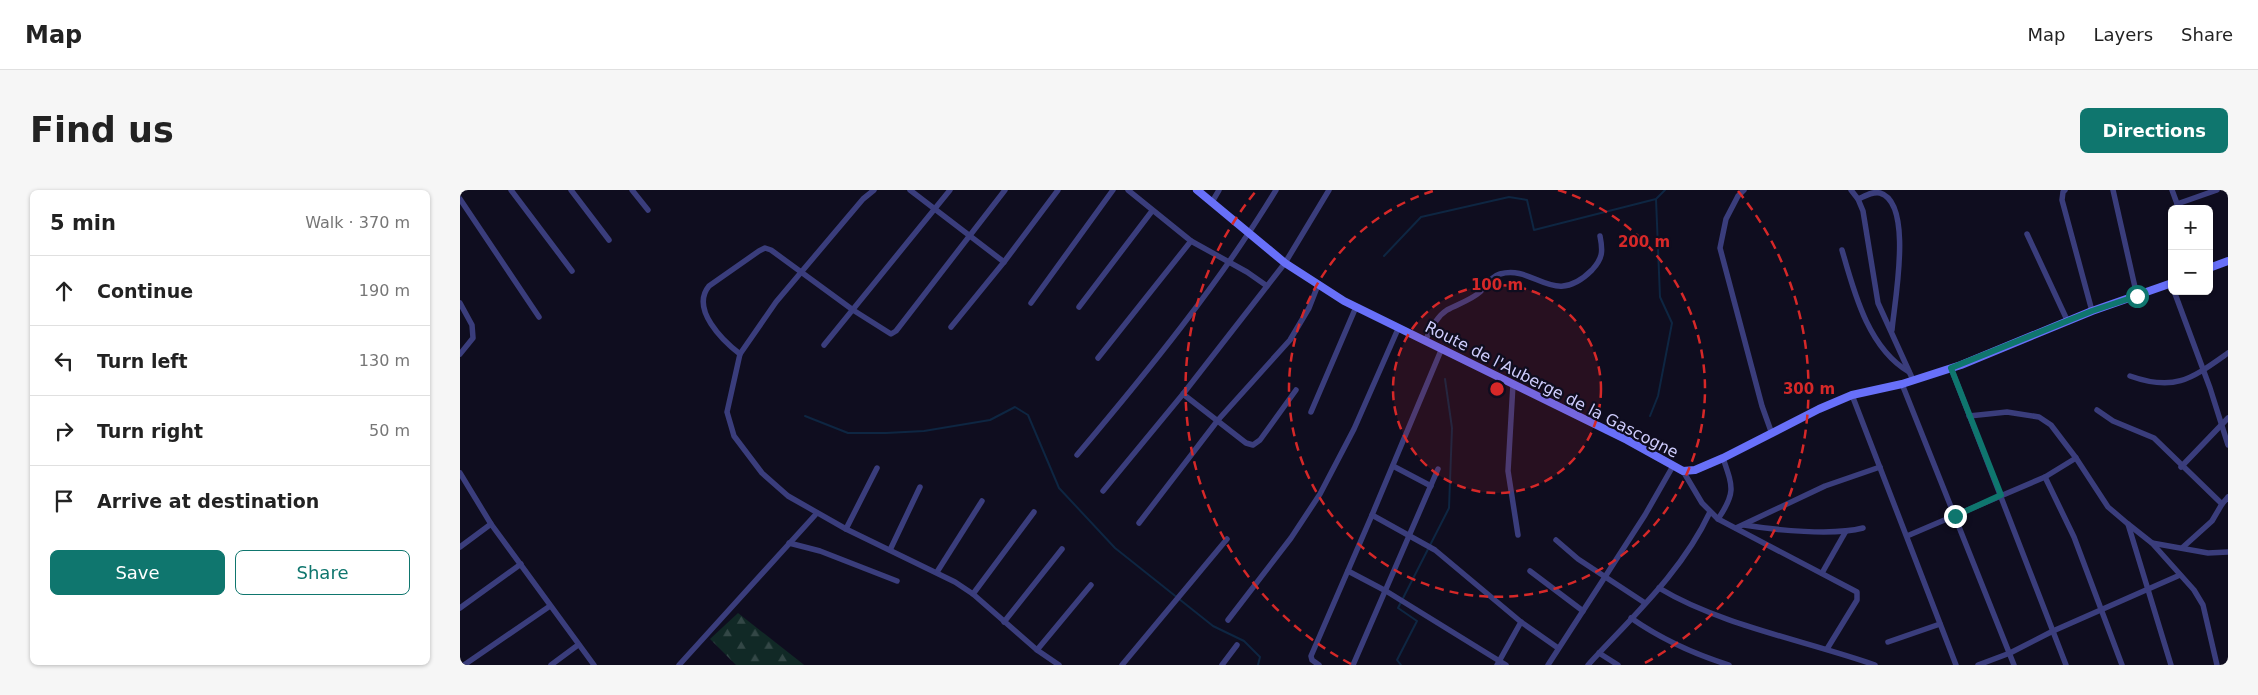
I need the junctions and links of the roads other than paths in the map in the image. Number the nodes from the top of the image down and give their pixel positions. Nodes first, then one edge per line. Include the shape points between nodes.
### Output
1 (511, 190) edge
2 (571, 190) edge
3 (632, 190) edge
4 (874, 190) edge
5 (910, 190) edge
6 (950, 190) edge
7 (1005, 190) edge
8 (1058, 190) edge
9 (1113, 190) edge
10 (1128, 190) edge
11 (1197, 190) edge
12 (1219, 190) edge
13 (1276, 190) edge
14 (1328, 190) edge
15 (1744, 190) edge
16 (1851, 190) edge
17 (2065, 190) edge
18 (2112, 190) edge
19 (2172, 190) edge
20 (2217, 190) edge
21 (1858, 198) junction
22 (460, 199) edge
23 (1212, 202) junction
24 (2178, 205) edge
25 (2180, 205) edge
26 (935, 209) junction
27 (648, 210) dead end
28 (1152, 211) junction
29 (1249, 233) junction
30 (2028, 234) dead end
31 (970, 236) junction
32 (1600, 236) dead end
33 (609, 240) dead end
34 (1191, 241) junction
35 (1842, 250) dead end
36 (1004, 262) junction
37 (1229, 262) junction
38 (1285, 262) junction
39 (2228, 262) edge
40 (2213, 267) edge
41 (572, 271) dead end
42 (801, 272) junction
43 (1318, 285) junction
44 (2168, 285) edge
45 (1267, 286) junction
46 (2175, 295) edge
47 (2137, 296) junction
48 (1031, 302) dead end
49 (460, 304) edge
50 (1080, 306) dead end
51 (1356, 307) junction
52 (853, 310) junction
53 (2092, 311) junction
54 (539, 317) dead end
55 (2068, 322) junction
56 (950, 327) dead end
57 (1398, 329) junction
58 (1891, 332) junction
59 (1425, 341) junction
60 (824, 345) dead end
61 (1442, 348) junction
62 (2228, 353) edge
63 (460, 354) edge
64 (740, 354) junction
65 (1098, 358) dead end
66 (1951, 368) junction
67 (2203, 370) junction
68 (1909, 372) junction
69 (2130, 376) dead end
70 (1913, 380) junction
71 (1513, 384) junction
72 (1902, 384) junction
73 (1296, 390) dead end
74 (1183, 394) junction
75 (1852, 395) junction
76 (2097, 410) dead end
77 (1311, 412) dead end
78 (1969, 416) junction
79 (2228, 418) edge
80 (1218, 420) junction
81 (2222, 425) junction
82 (1772, 434) junction
83 (2228, 445) edge
84 (1077, 455) dead end
85 (1723, 458) junction
86 (2076, 458) junction
87 (1393, 466) junction
88 (1674, 466) junction
89 (2181, 466) junction
90 (1880, 467) junction
91 (877, 468) dead end
92 (1438, 469) dead end
93 (1683, 471) junction
94 (460, 473) edge
95 (2045, 477) junction
96 (462, 482) edge
97 (1431, 486) junction
98 (920, 487) dead end
99 (1103, 492) dead end
100 (2001, 495) junction
101 (2228, 496) edge
102 (982, 501) dead end
103 (2222, 504) junction
104 (817, 512) junction
105 (1034, 512) dead end
106 (1710, 512) junction
107 (1372, 515) junction
108 (1955, 516) junction
109 (1718, 518) junction
110 (1140, 523) dead end
111 (491, 524) junction
112 (2128, 524) junction
113 (1744, 525) junction
114 (1736, 528) junction
115 (1863, 528) dead end
116 (846, 529) junction
117 (1846, 531) junction
118 (1518, 534) dead end
119 (1907, 536) junction
120 (1410, 537) junction
121 (1227, 539) dead end
122 (1556, 540) dead end
123 (2152, 543) junction
124 (789, 544) junction
125 (460, 547) edge
126 (2182, 548) junction
127 (1062, 549) dead end
128 (890, 550) junction
129 (2228, 552) edge
130 (520, 564) junction
131 (1348, 571) junction
132 (1530, 571) dead end
133 (937, 572) junction
134 (1822, 573) junction
135 (1605, 576) junction
136 (2180, 576) junction
137 (897, 581) dead end
138 (1091, 585) dead end
139 (1659, 588) junction
140 (2149, 590) junction
141 (1386, 591) junction
142 (973, 594) junction
143 (1645, 603) junction
144 (550, 606) junction
145 (460, 608) edge
146 (1582, 611) junction
147 (2102, 611) junction
148 (1631, 618) junction
149 (1228, 620) dead end
150 (1004, 622) junction
151 (1521, 622) junction
152 (1940, 624) junction
153 (2053, 632) junction
154 (1888, 642) dead end
155 (578, 645) junction
156 (1237, 645) dead end
157 (1558, 648) junction
158 (1827, 649) junction
159 (1037, 650) junction
160 (1599, 653) junction
161 (2010, 653) junction
162 (1498, 663) edge
163 (464, 665) edge
164 (551, 665) edge
165 (594, 665) edge
166 (679, 665) edge
167 (1059, 665) edge
168 (1122, 665) edge
169 (1222, 665) edge
170 (1319, 665) edge
171 (1353, 665) edge
172 (1506, 665) edge
173 (1548, 665) edge
174 (1588, 665) edge
175 (1618, 665) edge
176 (1729, 665) edge
177 (1875, 665) edge
178 (1956, 665) edge
179 (1978, 665) edge
180 (2014, 665) edge
181 (2066, 665) edge
182 (2122, 665) edge
183 (2171, 665) edge
184 (2217, 665) edge

1 - 41 street
2 - 33 street
3 - 27 street
4 - 42 street
5 - 26 street
6 - 26 street
7 - 31 street
8 - 36 street
9 - 48 street
10 - 28 street
11 - 23 street, Route de l'Auberge de la Gascogne
12 - 23 street
13 - 29 street
14 - 38 street
15 - 82 street via 1726,219 1720,248
16 - 21 street
17 - 53 street via 2062,200
18 - 47 street
19 - 24 street
20 - 25 street
21 - 58 street via 1863,211 1875,292
21 - 58 street via 1872,193 1887,197 1899,222 1900,244
22 - 54 street
23 - 29 street, Route de l'Auberge de la Gascogne
26 - 31 street
26 - 52 street
28 - 34 street
28 - 50 street
29 - 37 street
29 - 38 street, Route de l'Auberge de la Gascogne
30 - 55 street
31 - 36 street
31 - 52 street via 896,331 891,334 885,332
32 - 59 street via 1602,258 1581,281 1558,286 1510,273 1500,274 1475,296 1445,311
34 - 37 street
34 - 65 street
35 - 68 street via 1864,318 1888,353
36 - 56 street
37 - 45 street
37 - 84 street via 1132,390
38 - 43 street, Route de l'Auberge de la Gascogne
38 - 45 street
39 - 40 street
42 - 52 street
42 - 64 street
42 - 64 street via 764,248 705,290 704,306 714,329
43 - 51 street, Route de l'Auberge de la Gascogne
43 - 80 street via 1290,340
44 - 47 street, Route de l'Auberge de la Gascogne
45 - 74 street
46 - 67 street
47 - 53 street, Route de l'Auberge de la Gascogne
49 - 63 street via 472,325 473,338
51 - 57 street, Route de l'Auberge de la Gascogne
51 - 77 street
52 - 60 street
53 - 55 street, Route de l'Auberge de la Gascogne
55 - 66 street, Route de l'Auberge de la Gascogne
57 - 59 street, Route de l'Auberge de la Gascogne
57 - 149 street via 1354,429 1320,494 1291,538
58 - 68 street
59 - 61 street, Route de l'Auberge de la Gascogne
61 - 71 street, Route de l'Auberge de la Gascogne
61 - 87 street
62 - 67 street
64 - 104 street via 726,412 734,436 771,482
66 - 70 street, Route de l'Auberge de la Gascogne
66 - 78 street
67 - 69 street via 2165,385
67 - 81 street
68 - 70 street
70 - 72 street, Route de l'Auberge de la Gascogne
71 - 88 street, Route de l'Auberge de la Gascogne
71 - 118 street via 1508,470
72 - 75 street, Route de l'Auberge de la Gascogne
72 - 108 street
73 - 80 street via 1253,445
74 - 80 street
74 - 99 street
75 - 82 street, Route de l'Auberge de la Gascogne
75 - 90 street
76 - 89 street via 2113,422 2150,436
78 - 86 street via 2006,412 2039,416 2051,425
78 - 100 street
79 - 81 street
80 - 110 street
81 - 83 street
81 - 89 street
82 - 85 street, Route de l'Auberge de la Gascogne
85 - 93 street, Route de l'Auberge de la Gascogne
85 - 109 street via 1732,485 1732,496
86 - 95 street
86 - 112 street via 2108,506
87 - 97 street
87 - 107 street
88 - 93 street, Route de l'Auberge de la Gascogne
88 - 135 street
89 - 103 street
90 - 113 street via 1818,489
90 - 119 street
91 - 116 street
92 - 97 street
93 - 106 street
94 - 96 street
95 - 100 street
95 - 147 street via 2074,537
96 - 111 street
97 - 120 street
98 - 128 street
100 - 108 street
100 - 153 street
101 - 103 street
102 - 133 street
103 - 126 street via 2212,521
104 - 116 street
104 - 124 street
105 - 142 street
106 - 109 street
106 - 139 street via 1692,547
107 - 120 street
107 - 131 street
108 - 119 street
108 - 161 street
109 - 114 street
111 - 125 street
111 - 130 street
112 - 123 street
112 - 140 street
113 - 114 street
113 - 117 street via 1775,530
114 - 134 street
115 - 117 street
116 - 128 street
117 - 134 street
119 - 152 street
120 - 141 street
120 - 151 street via 1435,550
121 - 168 street
122 - 135 street
123 - 126 street
123 - 136 street
124 - 137 street via 820,551
124 - 166 street
126 - 129 street via 2208,553
127 - 150 street
128 - 133 street
130 - 144 street
130 - 145 street
131 - 141 street
131 - 170 street via 1311,656
132 - 146 street
133 - 142 street
134 - 158 street via 1852,589 1858,598
135 - 143 street
135 - 146 street
136 - 140 street
136 - 184 street via 2203,605
138 - 159 street
139 - 143 street
139 - 158 street via 1712,613
140 - 147 street
140 - 183 street
141 - 162 street
141 - 171 street
142 - 150 street
143 - 148 street
144 - 155 street
144 - 163 street
146 - 157 street
147 - 153 street
147 - 182 street
148 - 160 street
148 - 176 street via 1689,651
150 - 159 street
151 - 157 street
151 - 162 street
152 - 154 street
152 - 178 street
153 - 161 street
153 - 181 street
155 - 164 street
155 - 165 street
156 - 169 street
157 - 173 street
158 - 177 street
159 - 167 street
160 - 174 street
160 - 175 street
161 - 179 street
161 - 180 street
162 - 172 street

